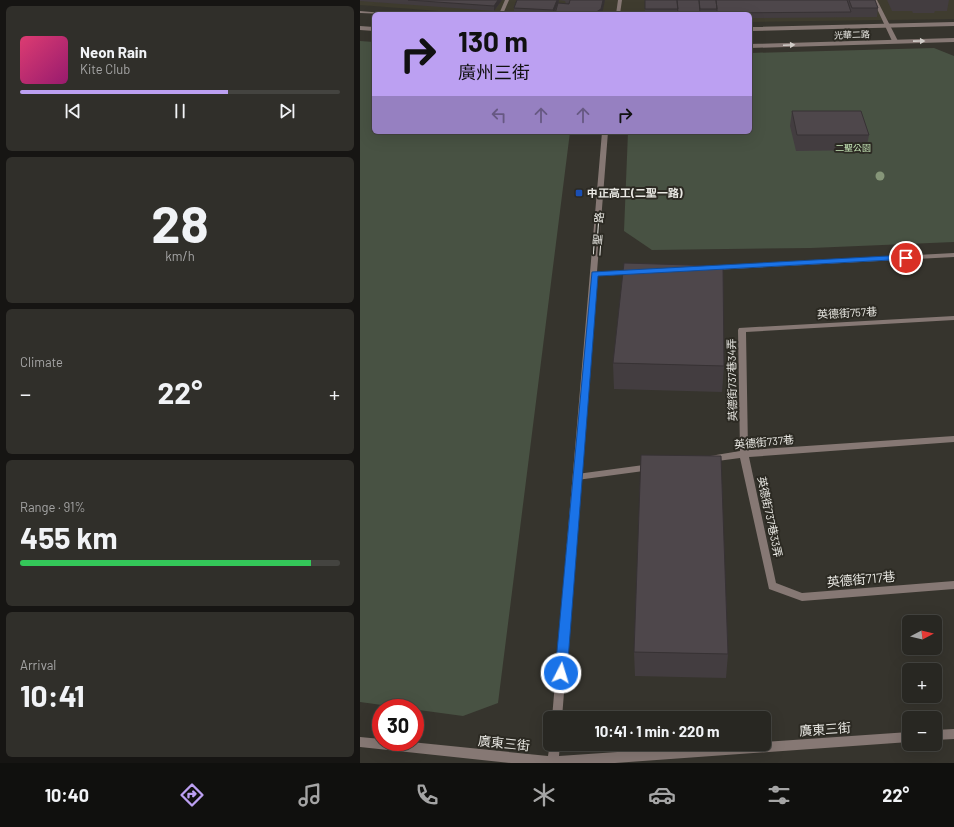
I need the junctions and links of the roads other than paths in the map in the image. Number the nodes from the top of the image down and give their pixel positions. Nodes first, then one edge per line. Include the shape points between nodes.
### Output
1 (507, 0) edge
2 (620, 0) edge
3 (875, 0) edge
4 (360, 12) edge
5 (502, 12) edge
6 (618, 12) edge
7 (372, 13) edge
8 (954, 24) edge
9 (887, 26) junction
10 (360, 28) edge
11 (372, 29) edge
12 (752, 29) edge
13 (954, 40) edge
14 (894, 42) junction
15 (752, 46) edge
16 (605, 134) edge
17 (954, 255) edge
18 (708, 268) edge
19 (644, 272) edge
20 (595, 274) junction
21 (954, 318) edge
22 (742, 330) joint
23 (954, 439) edge
24 (744, 454) junction
25 (698, 460) edge
26 (659, 466) edge
27 (577, 477) junction
28 (954, 584) edge
29 (772, 586) joint
30 (558, 711) edge
31 (954, 734) edge
32 (942, 735) edge
33 (902, 738) edge
34 (360, 742) edge
35 (554, 751) edge
36 (553, 763) edge

1 - 5 street
2 - 6 street
3 - 9 street
4 - 7 street
8 - 9 street, 光華二路
9 - 12 street, 光華二路
9 - 14 street
10 - 11 street
14 -> 13 street, 光華二路
15 -> 14 street, 光華二路
16 - 20 street, 二聖一路
17 - 18 street
19 - 20 street
20 - 27 street, 二聖一路
21 - 22 street, 英德街757巷
22 - 24 street, 英德街737巷34弄
23 - 24 street, 英德街737巷
24 - 25 street, 英德街737巷
24 - 29 street, 英德街737巷33弄
26 - 27 street
27 - 30 street, 二聖一路
28 - 29 street, 英德街717巷 via 802,597
31 - 32 street
33 - 36 street, 廣東三街
34 - 36 street, 廣東三街
35 - 36 street

